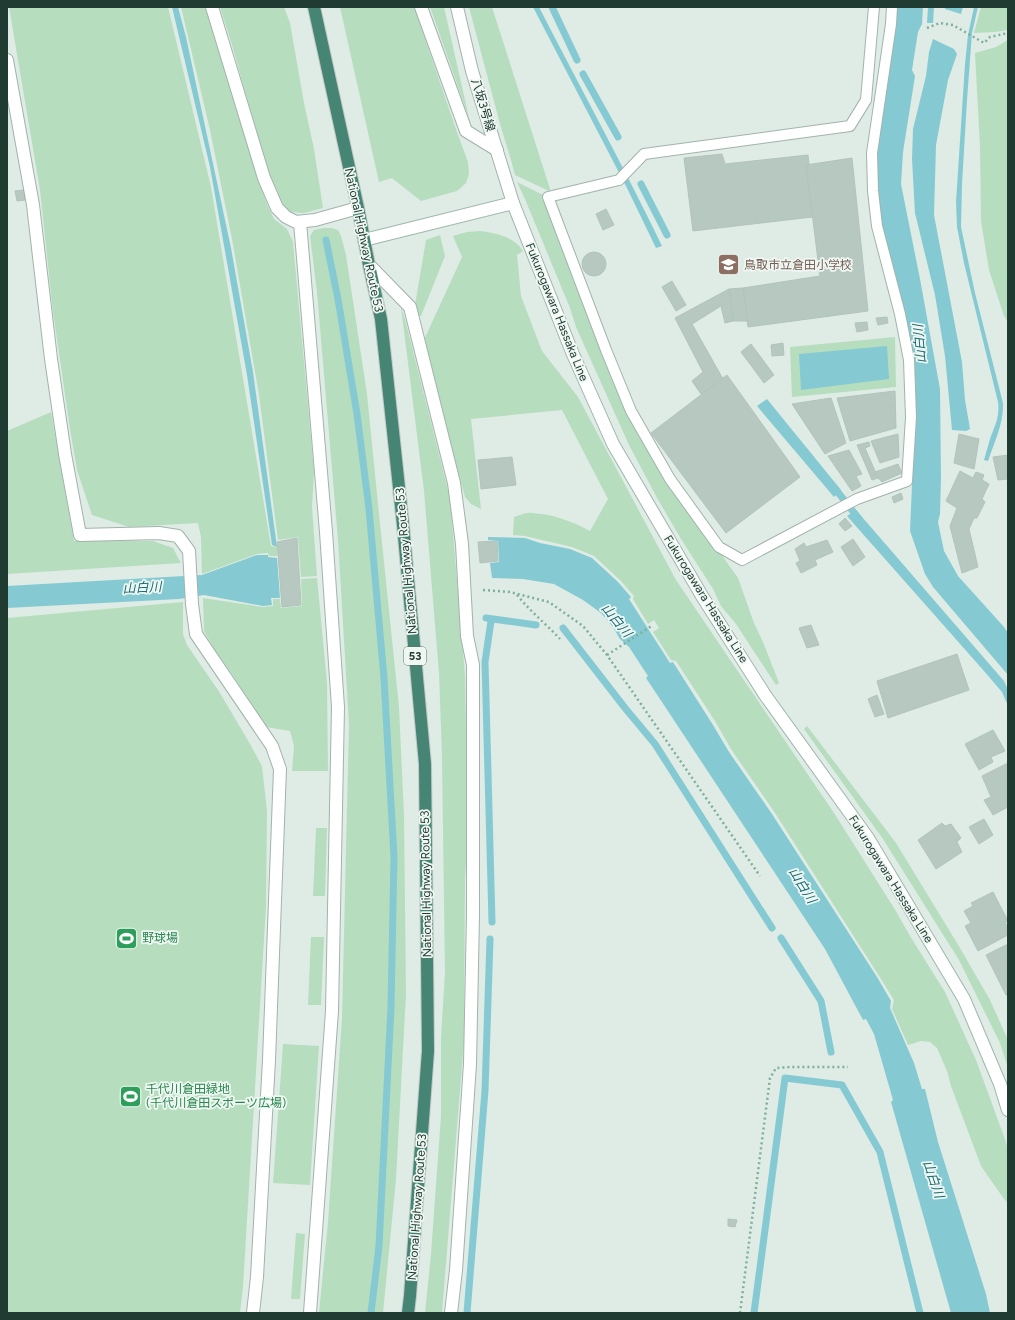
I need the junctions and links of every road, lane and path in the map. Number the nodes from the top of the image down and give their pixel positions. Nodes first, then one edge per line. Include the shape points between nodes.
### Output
1 (212, 7) edge
2 (314, 7) edge
3 (421, 7) edge
4 (457, 7) edge
5 (874, 7) edge
6 (892, 7) edge
7 (927, 28) dead end
8 (1008, 33) edge
9 (7, 60) edge
10 (497, 150) junction
11 (513, 203) junction
12 (358, 208) junction
13 (300, 222) junction
14 (364, 240) junction
15 (369, 265) junction
16 (464, 588) junction
17 (517, 594) junction
18 (653, 625) dead end
19 (560, 639) dead end
20 (607, 655) junction
21 (760, 876) dead end
22 (848, 1068) dead end
23 (1008, 1110) edge
24 (253, 1313) edge
25 (310, 1313) edge
26 (408, 1313) edge
27 (451, 1313) edge
28 (740, 1313) edge

1 - 13 street via 271,196 277,208 286,217
2 - 12 highway, National Highway Route 53 / 53
3 - 10 street via 466,131
4 - 10 street, 八坂3号線 via 472,71
5 - 6 lane via 866,100 850,126 644,154 619,180 548,197 631,411 670,478 719,547 742,560 857,499 907,481 911,417 909,360 877,226 873,191 872,153
7 - 8 path via 940,23 953,25 984,43 990,37
9 - 24 street via 33,205 51,359 80,535 159,533 178,536 189,551 196,634 272,746 280,769 269,1060
10 - 11 street, 八坂3号線
11 - 14 street
11 - 23 street, Fukurogawara Hassaka Line via 572,352 613,444 702,596 765,695 872,845 964,999 1000,1084
12 - 13 street
12 - 14 highway, National Highway Route 53 / 53
13 - 25 street via 338,707 332,1011
14 - 15 highway, National Highway Route 53 / 53
15 - 16 street via 410,307 454,483 462,544
15 - 26 highway, National Highway Route 53 / 53 via 381,319 425,764 428,1051
16 - 17 path
16 - 27 street via 467,636 473,664 473,915 470,1064
17 - 19 path via 527,608
17 - 20 path via 549,602 583,626
18 - 20 path
20 - 21 path
22 - 28 path via 776,1068 770,1078

